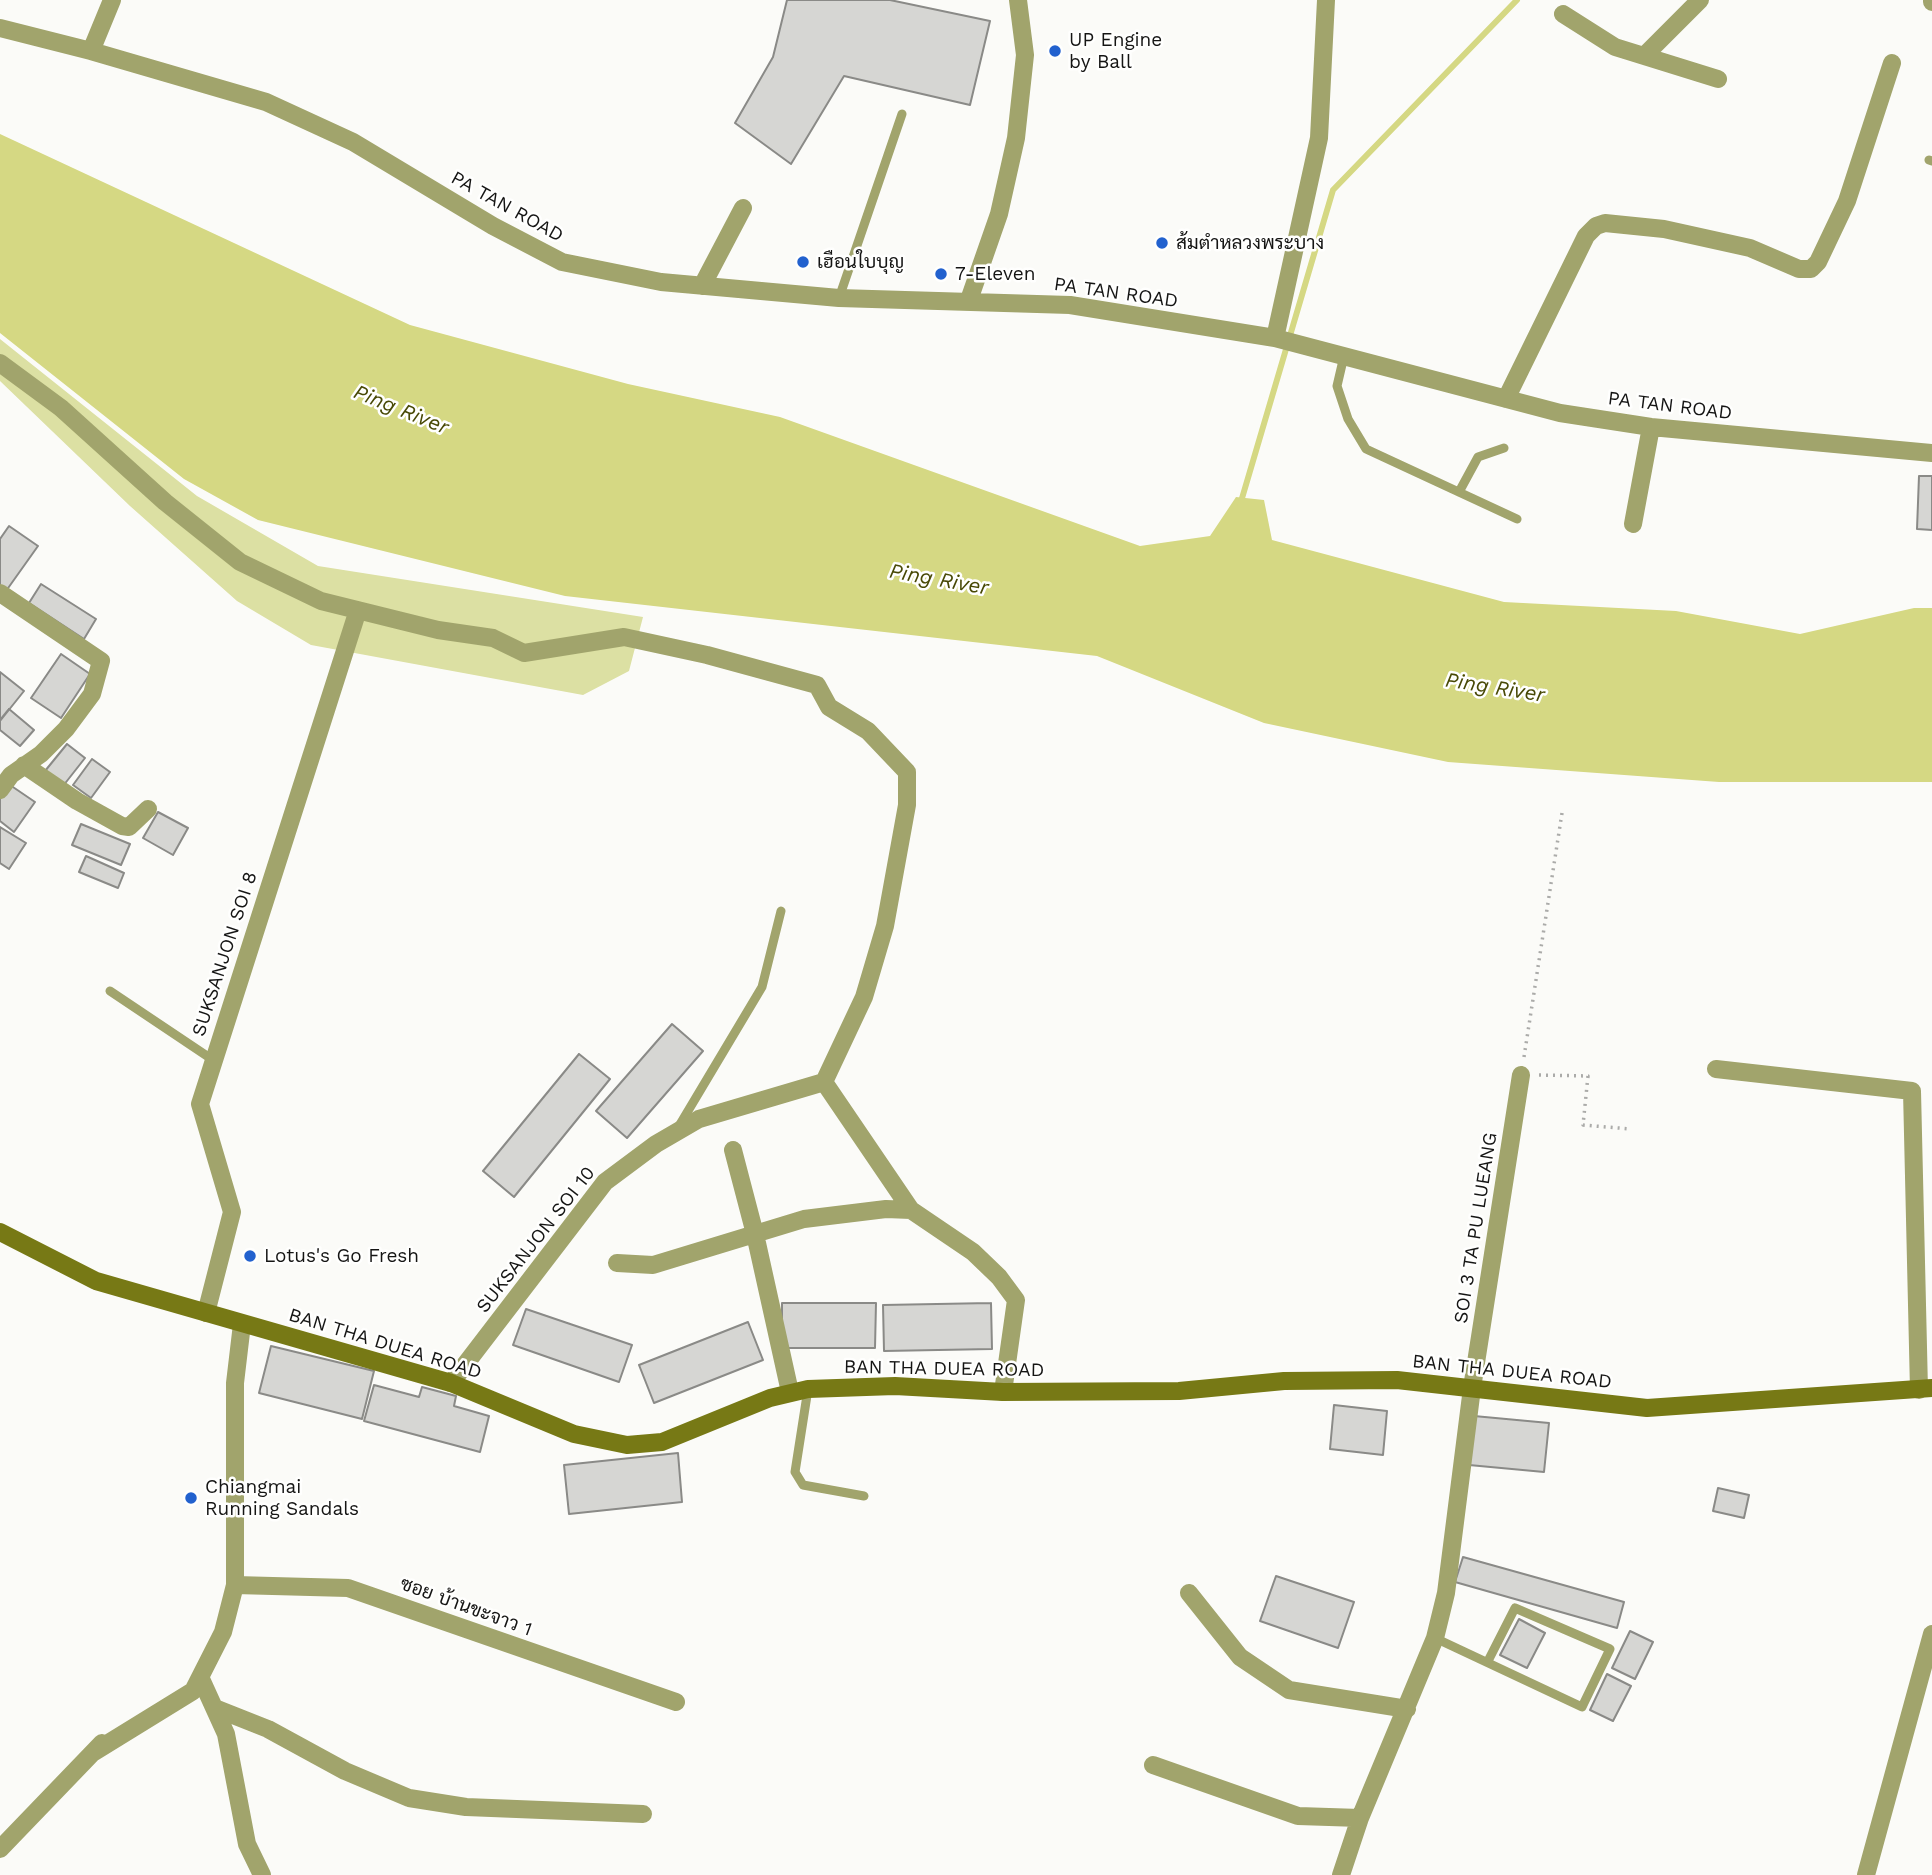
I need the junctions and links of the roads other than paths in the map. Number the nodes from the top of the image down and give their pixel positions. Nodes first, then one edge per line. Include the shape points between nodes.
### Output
1 (112, 0) edge
2 (1018, 0) edge
3 (1326, 0) edge
4 (1700, 0) edge
5 (1563, 14) dead end
6 (0, 27) edge
7 (91, 51) junction
8 (1644, 56) junction
9 (1892, 63) dead end
10 (1718, 79) dead end
11 (902, 114) dead end
12 (743, 208) dead end
13 (702, 286) junction
14 (839, 298) junction
15 (969, 300) junction
16 (1275, 338) junction
17 (1344, 356) junction
18 (0, 363) edge
19 (1506, 399) junction
20 (1651, 427) junction
21 (1504, 448) dead end
22 (1932, 453) edge
23 (1459, 492) junction
24 (1517, 519) dead end
25 (1633, 524) dead end
26 (0, 593) edge
27 (358, 610) junction
28 (24, 765) junction
29 (0, 790) edge
30 (148, 809) dead end
31 (781, 911) dead end
32 (110, 991) dead end
33 (213, 1060) junction
34 (1716, 1069) dead end
35 (1521, 1074) road end
36 (824, 1082) junction
37 (674, 1133) junction
38 (733, 1150) dead end
39 (911, 1210) junction
40 (0, 1232) edge
41 (755, 1234) junction
42 (617, 1263) dead end
43 (206, 1313) junction
44 (242, 1324) junction
45 (452, 1383) junction
46 (1472, 1388) junction
47 (1926, 1389) edge
48 (799, 1390) junction
49 (1003, 1392) junction
50 (864, 1496) dead end
51 (235, 1585) junction
52 (1189, 1593) dead end
53 (1932, 1634) edge
54 (1435, 1637) junction
55 (1488, 1661) junction
56 (201, 1678) junction
57 (676, 1702) dead end
58 (215, 1709) junction
59 (1407, 1709) junction
60 (1153, 1765) dead end
61 (643, 1814) dead end
62 (1360, 1818) junction
63 (0, 1849) edge
64 (262, 1875) edge
65 (1341, 1875) edge
66 (1866, 1875) edge

1 - 7 street
2 - 15 street via 1025,55 1016,138 999,214
3 - 16 street via 1319,138
4 - 8 street
5 - 8 street via 1615,47
6 - 7 street, PA TAN ROAD
7 - 13 street, PA TAN ROAD via 266,102 353,142 562,262
8 - 10 street
9 - 19 street via 1847,201 1811,269 1800,269 1750,248 1664,229 1596,226 1586,236
11 - 14 lane
12 - 13 street
13 - 14 street, PA TAN ROAD
14 - 15 street, PA TAN ROAD
15 - 16 street, PA TAN ROAD via 1070,305
16 - 17 street, PA TAN ROAD
17 - 19 street, PA TAN ROAD
17 - 23 lane via 1337,386 1348,419 1366,449
18 - 27 street via 61,408 240,562 321,601
19 - 20 street, PA TAN ROAD via 1560,413
20 - 22 street, PA TAN ROAD
20 - 25 street
21 - 23 lane via 1478,457
23 - 24 lane
26 - 28 street via 101,661 92,694 66,729
27 - 33 street, SUKSANJON SOI 8
27 - 36 street via 493,638 524,653 624,637 786,674 817,685 829,707 868,731 907,772 907,805 884,926 864,997
28 - 29 street
28 - 30 street via 122,826 129,827
31 - 37 lane via 762,987
32 - 33 lane
33 - 43 street, SUKSANJON SOI 8 via 200,1104 232,1212
34 - 47 street via 1912,1091
35 - 46 street, SOI 3 TA PU LUEANG
36 - 37 street, SUKSANJON SOI 10 via 699,1119
36 - 39 street
37 - 45 street, SUKSANJON SOI 10 via 605,1182
38 - 41 street
39 - 41 street via 804,1219
39 - 49 street via 973,1252 1016,1300
40 - 43 street, BAN THA DUEA ROAD via 96,1281
41 - 42 street via 653,1265
41 - 48 street
43 - 44 street, BAN THA DUEA ROAD
44 - 45 street, BAN THA DUEA ROAD
44 - 51 street via 235,1383
45 - 48 street, BAN THA DUEA ROAD via 573,1434 627,1445 662,1442
46 - 47 street, BAN THA DUEA ROAD via 1647,1408
46 - 49 street, BAN THA DUEA ROAD via 1397,1380 1284,1381 1179,1391
46 - 54 street, SOI 3 TA PU LUEANG via 1446,1593
48 - 49 street, BAN THA DUEA ROAD via 895,1386
48 - 50 lane via 795,1472 803,1485
51 - 56 street via 223,1632
51 - 57 street, ซอย บ้านขะจาว 1 via 348,1588
52 - 59 street via 1240,1657 1289,1690
53 - 66 street
54 - 55 lane
54 - 59 street, SOI 3 TA PU LUEANG
55 - 55 lane via 1515,1608 1610,1649 1582,1707
56 - 58 street
56 - 63 street via 188,1680 111,1732
58 - 61 street via 268,1729 345,1771 409,1798 466,1807
58 - 64 street via 226,1734 247,1844
59 - 62 street, SOI 3 TA PU LUEANG
60 - 62 street via 1298,1816
62 - 65 street, SOI 3 TA PU LUEANG

